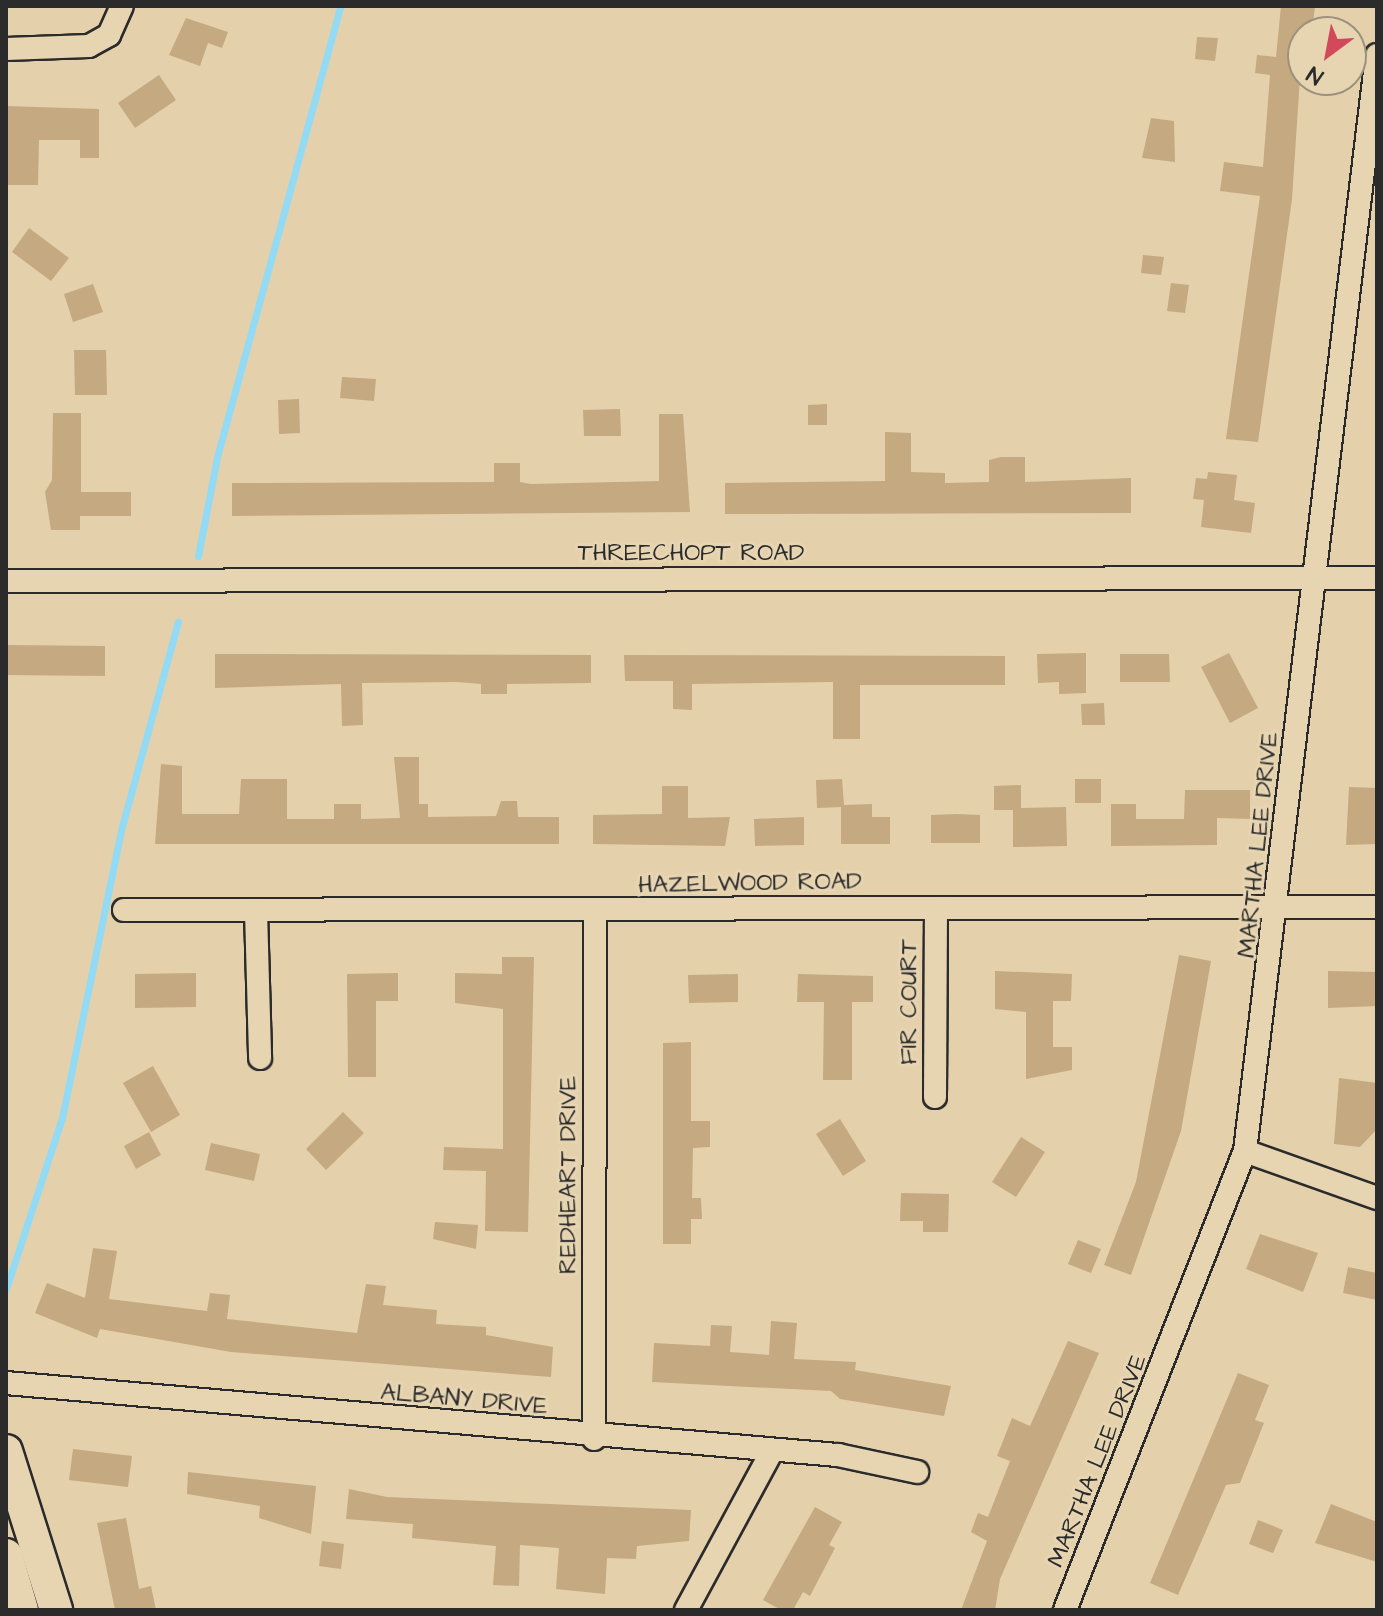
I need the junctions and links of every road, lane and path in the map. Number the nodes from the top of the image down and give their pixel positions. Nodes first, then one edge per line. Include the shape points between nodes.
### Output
1 (122, 6) edge
2 (6, 49) edge
3 (1377, 55) edge
4 (1371, 175) edge
5 (1313, 578) junction
6 (1377, 578) edge
7 (6, 581) edge
8 (1280, 907) junction
9 (1377, 907) edge
10 (936, 908) junction
11 (124, 910) dead end
12 (256, 911) junction
13 (595, 911) junction
14 (260, 1058) dead end
15 (935, 1097) dead end
16 (1245, 1151) junction
17 (1377, 1198) edge
18 (6, 1383) edge
19 (594, 1439) junction
20 (6, 1451) edge
21 (772, 1451) junction
22 (917, 1472) dead end
23 (6, 1555) edge
24 (22, 1610) edge
25 (56, 1610) edge
26 (686, 1610) edge
27 (1065, 1610) edge

1 - 2 street via 109,35 89,46
3 - 4 street, MARTHA LEE DRIVE
4 - 5 street, MARTHA LEE DRIVE
5 - 6 street, THREECHOPT ROAD
5 - 7 street, THREECHOPT ROAD
5 - 8 street, MARTHA LEE DRIVE
8 - 9 street, HAZELWOOD ROAD
8 - 10 street, HAZELWOOD ROAD
8 - 16 street, MARTHA LEE DRIVE
10 - 13 street, HAZELWOOD ROAD
10 - 15 street, FIR COURT
11 - 12 street, HAZELWOOD ROAD
12 - 13 street, HAZELWOOD ROAD
12 - 14 street
13 - 19 street, REDHEART DRIVE
16 - 17 street
16 - 27 street, MARTHA LEE DRIVE
18 - 19 street, ALBANY DRIVE
19 - 21 street, ALBANY DRIVE
20 - 25 main road
21 - 22 street, ALBANY DRIVE
21 - 26 street
23 - 24 main road

